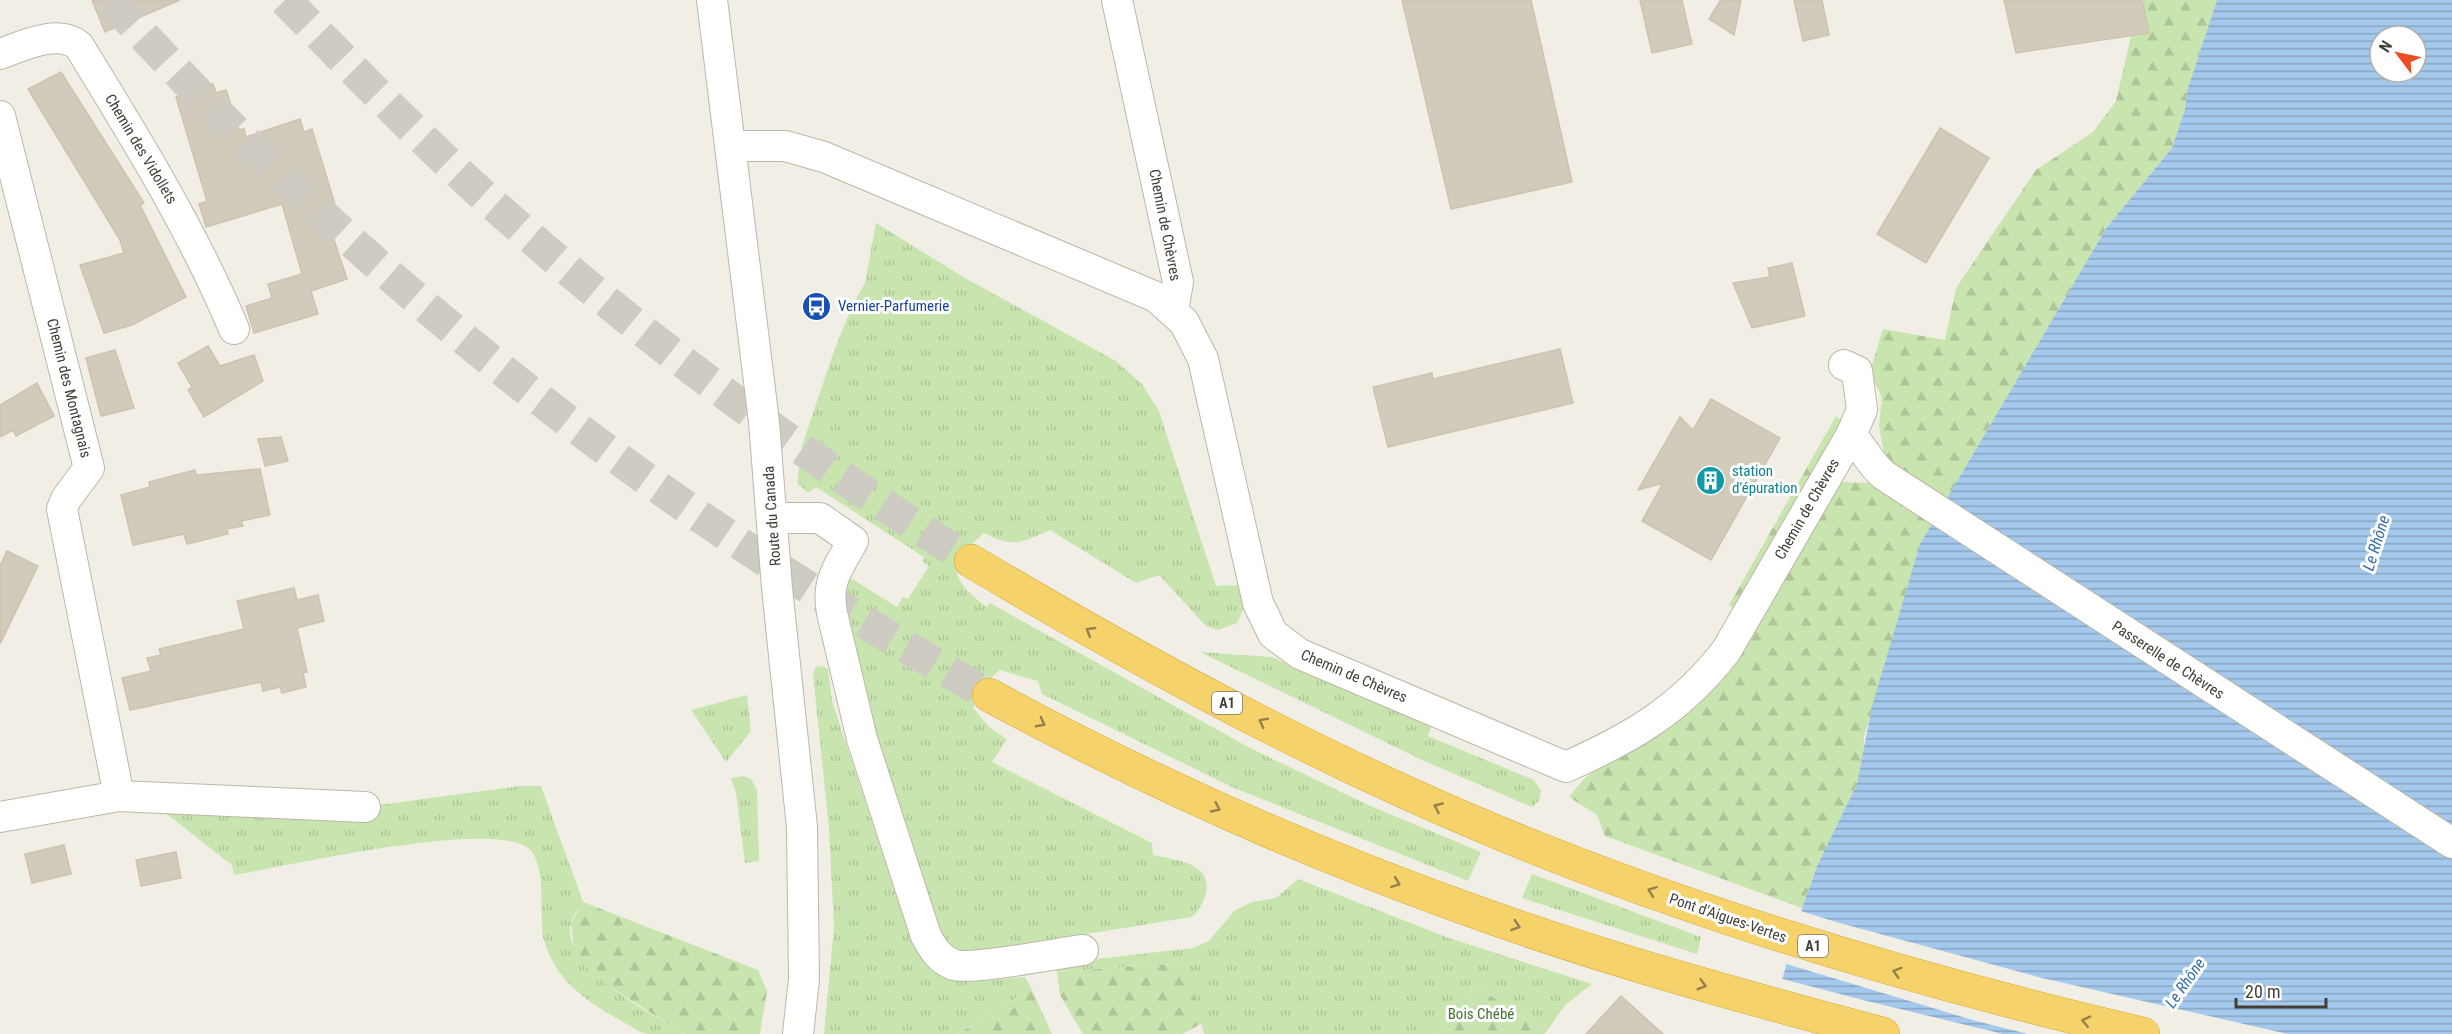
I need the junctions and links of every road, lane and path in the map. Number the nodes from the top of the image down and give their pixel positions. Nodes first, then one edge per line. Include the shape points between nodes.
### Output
1 (712, 0) edge
2 (1117, 0) edge
3 (0, 54) edge
4 (0, 116) edge
5 (731, 146) junction
6 (1173, 311) junction
7 (234, 329) dead end
8 (1844, 365) dead end
9 (1851, 435) junction
10 (772, 518) junction
11 (971, 561) tunnel mouth
12 (989, 695) tunnel mouth
13 (118, 796) junction
14 (365, 807) dead end
15 (0, 818) edge
16 (2452, 843) edge
17 (1083, 950) dead end
18 (798, 1034) edge
19 (1883, 1034) edge
20 (2143, 1034) edge

1 - 5 street, Route du Canada
2 - 6 street, Chemin de Chèvres via 1178,282
3 - 7 street, Chemin des Vidollets via 55,38 79,46 169,193
4 - 13 street, Chemin des Montagnais via 89,468 62,509
5 - 6 street via 785,146 824,157 1138,288
5 - 10 street, Route du Canada
6 - 9 street, Chemin de Chèvres via 1184,322 1203,359 1258,603 1273,634 1300,654 1566,767 1646,727 1706,677 1726,651
8 - 9 street, Chemin de Chèvres via 1857,371 1862,410
9 - 16 street, Passerelle de Chèvres via 1880,473
10 - 17 street via 820,518 853,541 832,579 831,606 862,739 932,948 944,960 964,966
10 - 18 street, Route du Canada via 802,827 804,979
20 -> 11 highway, Pont d'Aigues-Vertes / A1 via 2028,1007 1831,952 1674,900 1492,830 1245,713 1098,635
12 -> 19 highway via 1103,755 1241,819 1460,907 1679,978
13 - 14 street
13 - 15 street

